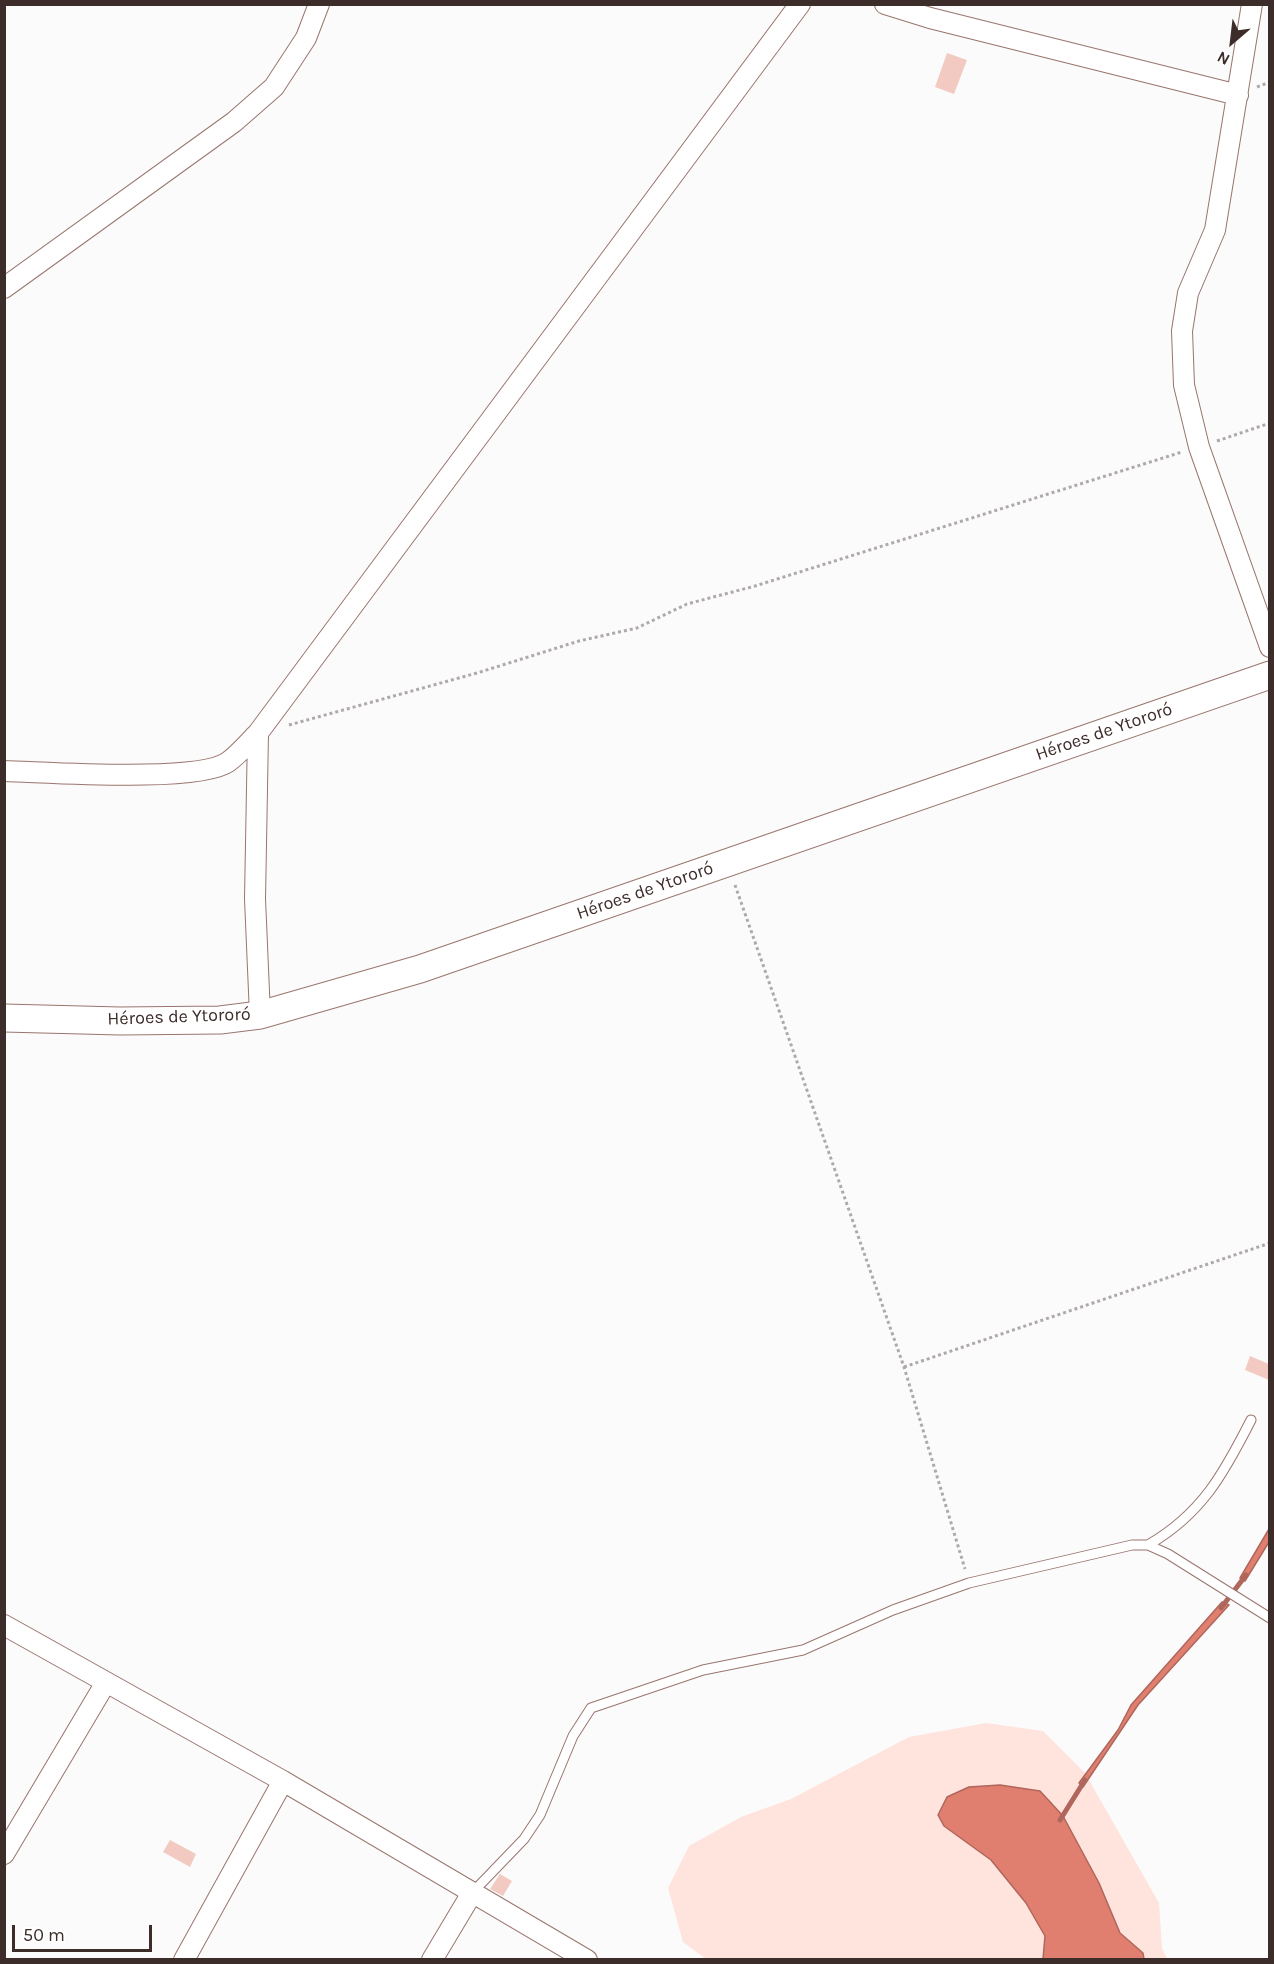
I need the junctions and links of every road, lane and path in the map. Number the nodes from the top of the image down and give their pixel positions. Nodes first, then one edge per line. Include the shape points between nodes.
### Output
1 (319, 4) edge
2 (800, 4) edge
3 (885, 4) edge
4 (1252, 4) edge
5 (1238, 94) junction
6 (4, 288) edge
7 (1269, 423) edge
8 (1200, 447) junction
9 (1269, 647) edge
10 (1269, 675) edge
11 (258, 733) junction
12 (4, 771) edge
13 (727, 862) junction
14 (260, 1015) junction
15 (4, 1018) edge
16 (1269, 1243) edge
17 (904, 1367) junction
18 (1251, 1420) dead end
19 (1148, 1545) junction
20 (969, 1583) junction
21 (1269, 1618) edge
22 (4, 1625) edge
23 (105, 1684) junction
24 (283, 1781) junction
25 (4, 1854) edge
26 (472, 1893) junction
27 (184, 1959) edge
28 (432, 1959) edge
29 (587, 1959) edge

1 - 6 street via 306,38 274,87 234,122
2 - 11 street
3 - 5 street
4 - 5 street
5 - 8 street via 1215,230 1188,294 1182,330 1184,385
7 - 8 path
8 - 9 street
8 - 11 path via 687,604 638,628 579,641
10 - 13 main road, Héroes de Ytororó
11 - 12 street via 228,762 209,770 179,774
11 - 14 street via 255,899
13 - 14 main road, Héroes de Ytororó via 420,969
13 - 17 path
14 - 15 main road, Héroes de Ytororó via 220,1020
16 - 17 path
17 - 20 path
18 - 19 lane via 1225,1471 1199,1506
19 - 20 lane via 1132,1545
19 - 21 lane
20 - 26 lane via 893,1610 803,1650 704,1670 591,1708 576,1730 530,1831
22 - 23 street
23 - 24 street
23 - 25 street
24 - 26 street
24 - 27 street
26 - 28 street
26 - 29 street

